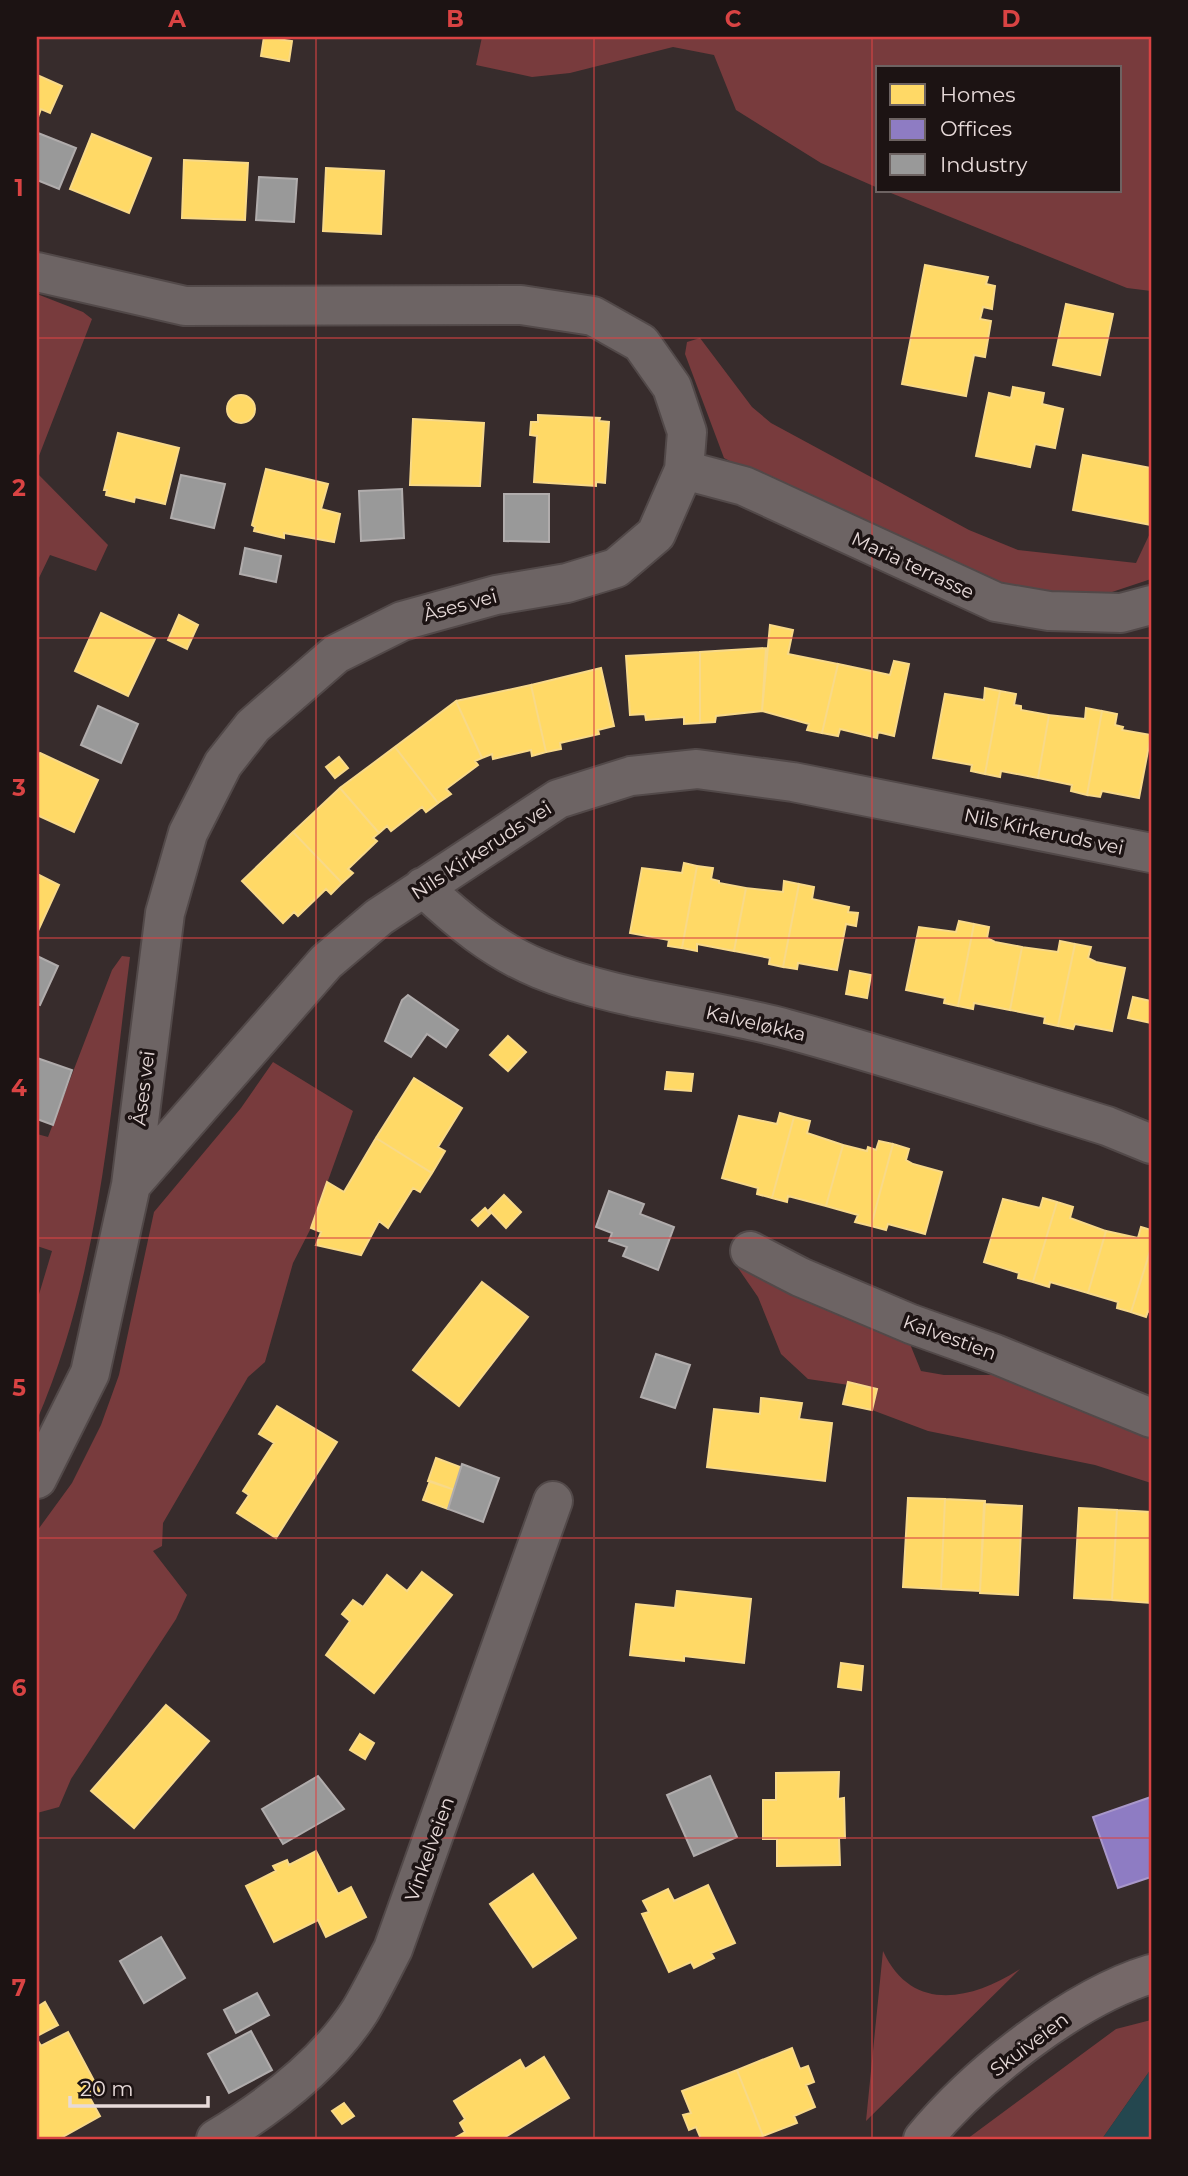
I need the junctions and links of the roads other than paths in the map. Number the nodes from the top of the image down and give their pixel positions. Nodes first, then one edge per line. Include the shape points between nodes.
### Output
1 (37, 272) edge
2 (684, 470) junction
3 (1151, 605) edge
4 (1151, 853) edge
5 (423, 887) junction
6 (1151, 1115) edge
7 (1107, 1126) junction
8 (1151, 1144) edge
9 (131, 1185) junction
10 (750, 1251) dead end
11 (1151, 1418) edge
12 (37, 1479) edge
13 (553, 1501) dead end
14 (1151, 1973) edge
15 (216, 2139) edge
16 (923, 2139) edge

1 - 2 street, Åses vei via 185,306 522,305 593,316 641,343 672,387 687,432
2 - 3 street, Maria terrasse via 744,486 996,602 1049,611 1121,613
2 - 9 street, Åses vei via 656,534 616,568 402,621 336,653 253,726 223,764 188,832 165,914
4 - 5 street, Nils Kirkeruds vei via 819,787 697,769 631,776 558,799
5 - 7 street, Kalveløkka via 488,942 539,969 599,987 786,1028
5 - 9 street, Nils Kirkeruds vei via 326,962
6 - 7 street
7 - 8 street, Kalveløkka
9 - 12 street, Åses vei via 90,1373
10 - 11 street, Kalvestien via 911,1324
13 - 15 street, Vinkelveien via 393,1949 359,2012 312,2067 249,2119
14 - 16 main road, Skuiveien via 1077,2008 1026,2043 975,2085

